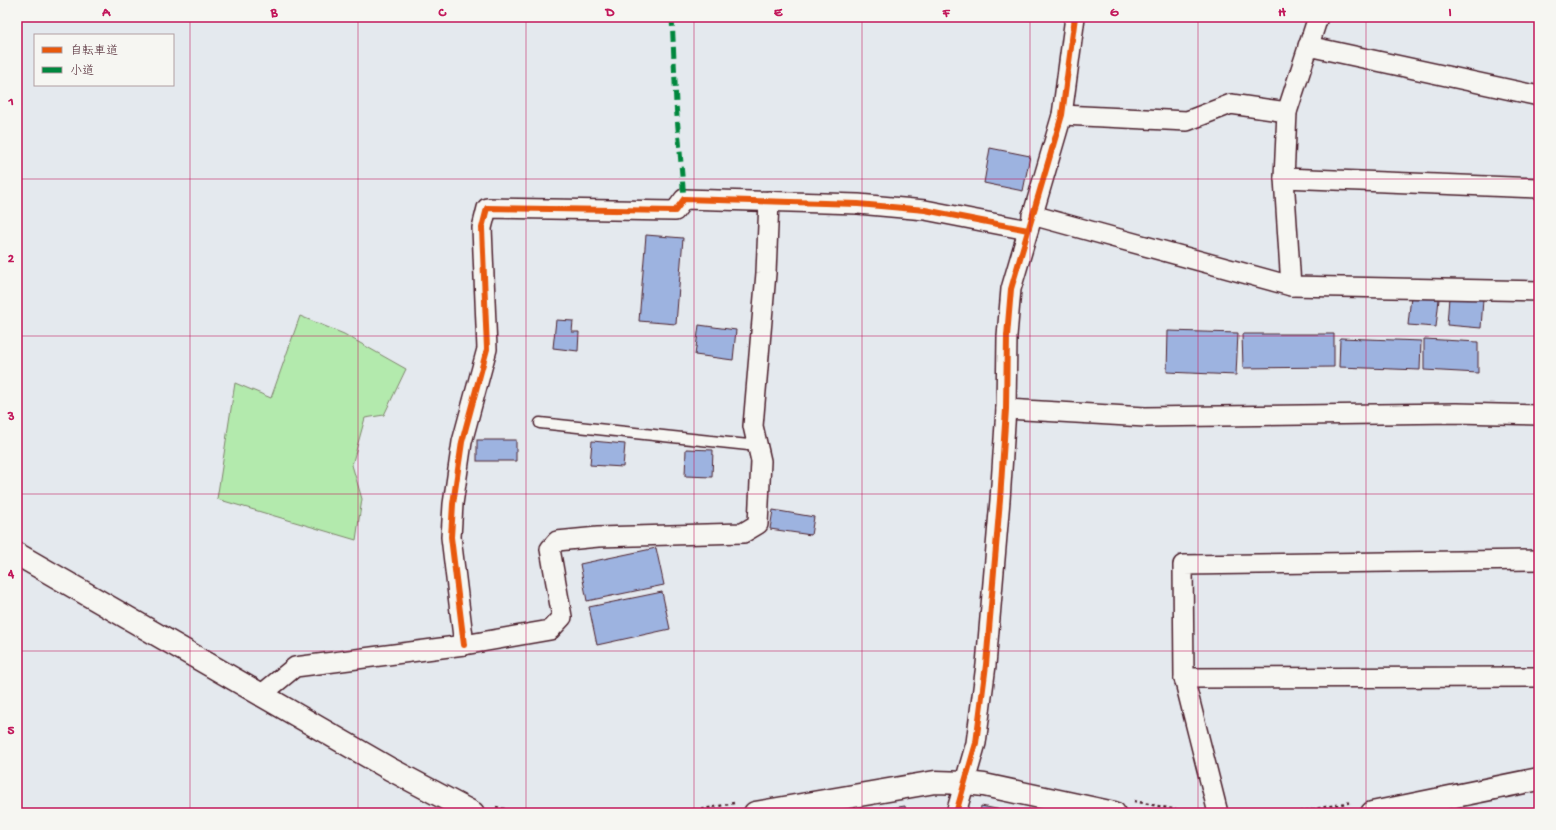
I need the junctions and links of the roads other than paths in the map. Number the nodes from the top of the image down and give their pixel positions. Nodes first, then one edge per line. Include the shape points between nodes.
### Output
1 (1075, 17) edge
2 (1318, 17) edge
3 (1308, 46) junction
4 (1539, 96) edge
5 (1287, 112) junction
6 (1062, 115) junction
7 (1284, 178) junction
8 (1539, 188) edge
9 (770, 201) junction
10 (1030, 222) junction
11 (1291, 286) junction
12 (1539, 290) edge
13 (1006, 409) junction
14 (1539, 415) edge
15 (540, 423) dead end
16 (758, 446) junction
17 (17, 554) edge
18 (1539, 560) edge
19 (464, 645) junction
20 (1539, 677) edge
21 (1184, 678) junction
22 (262, 694) junction
23 (1539, 780) edge
24 (966, 783) junction
25 (473, 813) edge
26 (755, 813) edge
27 (956, 813) edge
28 (1114, 813) edge
29 (1218, 813) edge
30 (1372, 813) edge

1 - 6 street
2 - 3 street
3 - 4 street
3 - 5 street
5 - 6 street via 1231,104 1187,121
5 - 7 street
6 - 10 street
7 - 8 street
7 - 11 street
9 - 10 street via 858,204
9 - 16 street via 753,426
9 - 19 street via 684,199 675,211 487,208 482,228 487,349 462,442 452,504 451,537
10 - 11 street
10 - 13 street via 1012,290 1007,336
11 - 12 street
13 - 14 street via 1145,417
13 - 24 street via 986,665 976,743
15 - 16 lane
16 - 19 street via 761,461 758,524 743,533 598,537 557,541 550,549 562,617 550,630
17 - 22 street
18 - 21 street via 1183,566
19 - 22 street via 295,667
20 - 21 street
21 - 29 street
22 - 25 street via 390,769
23 - 30 street
24 - 26 street via 935,782
24 - 27 street
24 - 28 street

